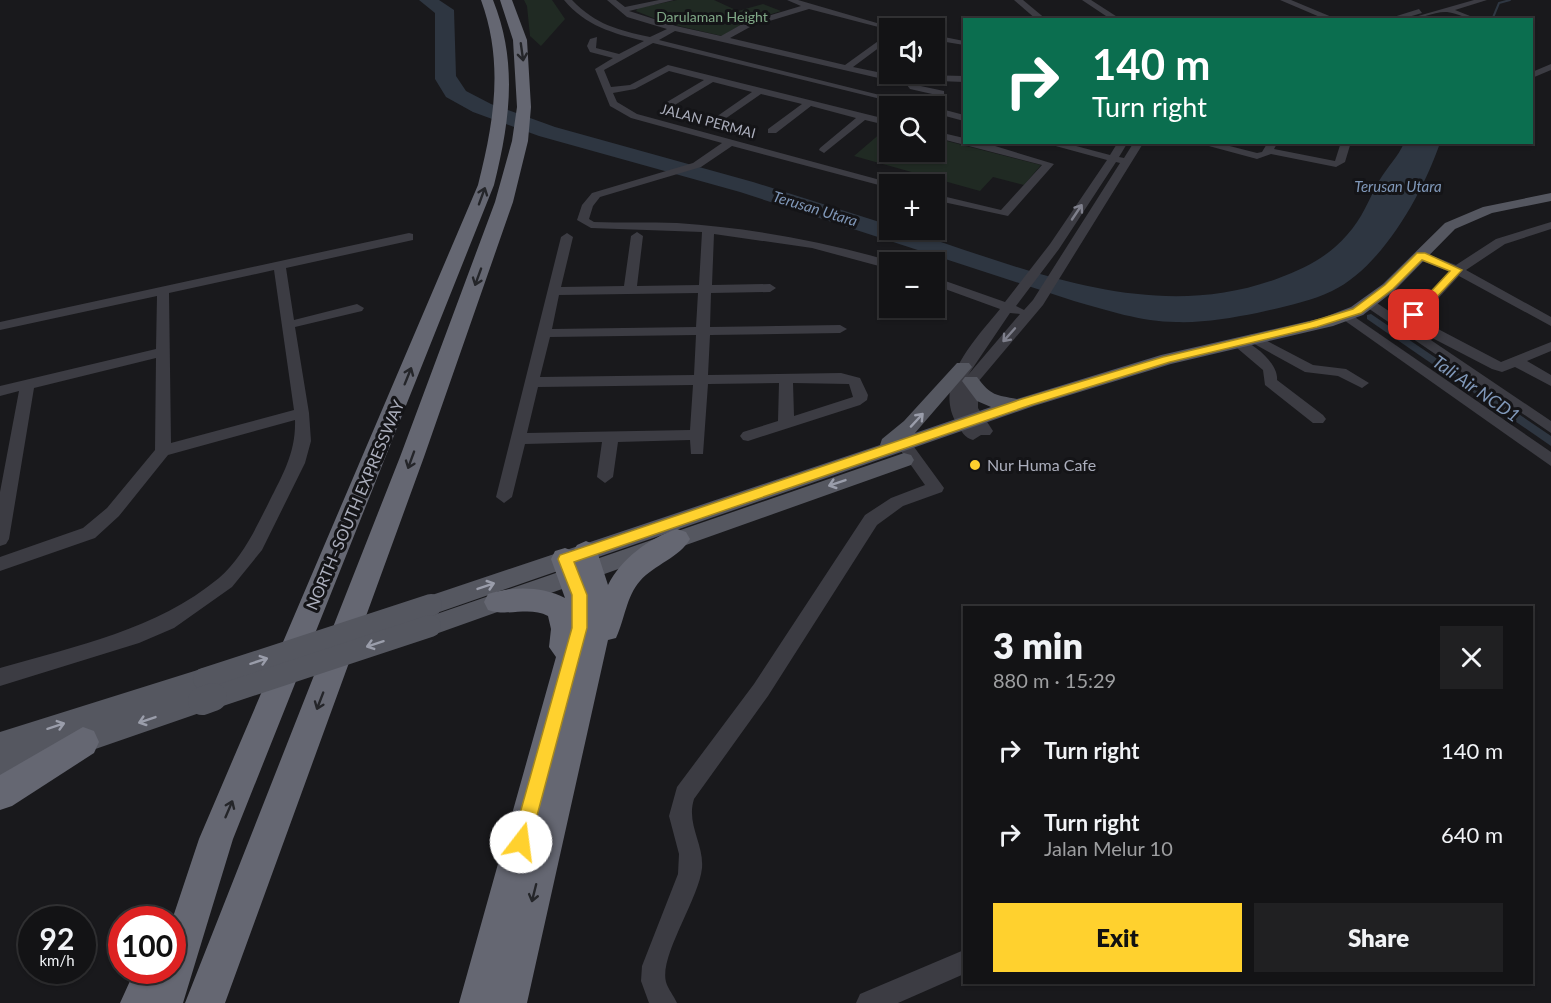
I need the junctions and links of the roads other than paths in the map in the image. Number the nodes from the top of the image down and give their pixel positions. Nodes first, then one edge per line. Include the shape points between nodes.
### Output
1 (488, 0) edge
2 (506, 0) edge
3 (558, 0) edge
4 (568, 0) edge
5 (610, 0) edge
6 (670, 0) edge
7 (791, 0) edge
8 (1018, 0) edge
9 (1086, 0) edge
10 (1284, 0) edge
11 (1459, 0) edge
12 (1484, 0) edge
13 (807, 6) junction
14 (1446, 9) junction
15 (621, 10) junction
16 (1040, 18) edge
17 (1115, 18) edge
18 (1330, 18) edge
19 (1395, 18) edge
20 (1415, 18) edge
21 (1471, 18) edge
22 (879, 25) edge
23 (674, 28) junction
24 (594, 39) dead end
25 (723, 39) junction
26 (945, 39) edge
27 (645, 42) junction
28 (879, 43) edge
29 (963, 43) edge
30 (619, 57) junction
31 (847, 67) junction
32 (1551, 67) edge
33 (879, 73) edge
34 (1533, 75) edge
35 (711, 79) junction
36 (945, 79) edge
37 (963, 79) edge
38 (911, 84) edge
39 (760, 90) junction
40 (606, 91) junction
41 (941, 93) dead end
42 (879, 97) edge
43 (879, 101) edge
44 (810, 103) junction
45 (670, 104) dead end
46 (945, 114) edge
47 (864, 116) junction
48 (945, 117) edge
49 (719, 118) dead end
50 (879, 120) edge
51 (963, 121) edge
52 (772, 131) dead end
53 (945, 132) edge
54 (945, 136) edge
55 (509, 141) junction
56 (963, 141) edge
57 (729, 143) junction
58 (976, 144) edge
59 (1056, 144) edge
60 (1075, 144) edge
61 (1114, 144) edge
62 (1122, 144) edge
63 (1138, 144) edge
64 (1207, 144) edge
65 (1345, 144) edge
66 (1086, 147) junction
67 (1271, 147) edge
68 (824, 150) dead end
69 (1114, 156) junction
70 (1128, 159) junction
71 (879, 182) edge
72 (1551, 197) edge
73 (945, 200) edge
74 (1551, 225) edge
75 (708, 230) junction
76 (637, 236) dead end
77 (409, 237) dead end
78 (567, 237) dead end
79 (1421, 256) junction
80 (879, 262) edge
81 (279, 265) junction
82 (1456, 270) junction
83 (945, 285) edge
84 (705, 288) junction
85 (770, 288) dead end
86 (163, 290) junction
87 (630, 290) junction
88 (554, 291) junction
89 (1369, 304) junction
90 (357, 308) dead end
91 (1010, 308) junction
92 (1028, 314) junction
93 (1346, 315) junction
94 (1551, 322) edge
95 (289, 325) junction
96 (0, 326) edge
97 (840, 329) dead end
98 (703, 332) junction
99 (544, 333) junction
100 (1238, 342) junction
101 (1551, 346) edge
102 (163, 352) junction
103 (1516, 361) junction
104 (967, 374) junction
105 (786, 378) junction
106 (700, 380) junction
107 (1551, 381) edge
108 (532, 382) junction
109 (1362, 383) dead end
110 (27, 385) junction
111 (0, 391) edge
112 (1027, 402) junction
113 (302, 413) junction
114 (1318, 419) dead end
115 (786, 424) junction
116 (974, 428) junction
117 (1551, 428) edge
118 (748, 436) dead end
119 (611, 437) junction
120 (518, 439) junction
121 (908, 450) junction
122 (163, 451) junction
123 (871, 456) junction
124 (1551, 460) edge
125 (7, 466) edge
126 (605, 477) dead end
127 (504, 497) dead end
128 (0, 539) edge
129 (677, 539) junction
130 (0, 564) edge
131 (579, 564) junction
132 (498, 602) junction
133 (431, 615) junction
134 (0, 677) edge
135 (203, 690) junction
136 (83, 742) junction
137 (0, 744) edge
138 (0, 770) edge
139 (550, 778) junction
140 (0, 794) edge
141 (216, 839) junction
142 (185, 906) edge
143 (242, 909) junction
144 (963, 962) edge
145 (149, 984) edge
146 (140, 1003) edge
147 (163, 1003) edge
148 (205, 1003) edge
149 (217, 1003) edge
150 (479, 1003) edge
151 (507, 1003) edge
152 (664, 1003) edge
153 (869, 1003) edge

1 - 55 highway, NORTH–SOUTH EXPRESSWAY via 502,46 503,105
2 -> 55 highway, NORTH–SOUTH EXPRESSWAY via 520,40 524,107
3 - 27 street via 568,13 589,27
4 - 27 street via 577,12 594,23
5 - 15 street
6 - 15 street
7 - 13 street
8 - 16 street
9 - 17 street
10 - 18 street
11 - 19 street
12 - 14 street
13 - 22 street
13 - 25 street via 747,25
14 - 20 street
14 - 21 street
15 - 23 street
23 - 25 street
23 - 27 street
24 - 30 street via 593,50
25 - 31 street
26 - 29 street
27 - 30 street
27 - 42 street
27 - 43 street
28 - 31 street
30 - 40 street via 599,69
31 - 33 street
32 - 34 street
35 - 39 street
35 - 40 street via 668,68 632,87
35 - 45 street
36 - 37 street
38 - 41 street
39 - 44 street
39 - 49 street
40 - 57 street, JALAN PERMAI via 613,104 634,116
44 - 47 street
44 - 52 street
46 - 51 street
47 - 50 street
47 - 68 street
48 - 51 street
51 - 53 street
54 - 56 street
141 -> 55 highway, NORTH–SOUTH EXPRESSWAY via 479,203
55 -> 143 highway, NORTH–SOUTH EXPRESSWAY via 494,235
57 - 71 street, JALAN PERMAI
57 - 75 street via 697,165 597,195 583,220 600,226
58 - 73 street via 1049,164 1004,214
59 - 69 street
60 - 66 street
61 - 66 street
62 - 69 street
63 - 70 street
64 - 67 street via 1257,156
65 - 67 street via 1336,164
66 - 69 street
69 - 70 street
91 -> 69 street
70 - 92 street
72 - 79 main road via 1468,217 1438,236
74 - 82 street via 1490,244
75 - 80 street via 828,247
75 - 84 street
76 - 87 street
77 - 81 street
78 - 88 street
79 - 82 street
79 - 89 main road
81 - 86 street
81 - 95 street
82 - 94 street
82 - 103 street via 1412,319 1497,366
83 - 91 street
84 - 85 street
84 - 87 street
84 - 98 street
86 - 96 street
86 - 102 street
87 - 88 street
88 - 99 street
89 - 93 main road
89 - 117 street
90 - 95 street
91 - 92 street
91 - 104 street
92 -> 104 street
93 - 100 main road
93 - 124 street
95 - 113 street
97 - 98 street
98 - 99 street
98 - 106 street
99 - 108 street
100 - 109 street via 1310,369 1341,372
100 - 112 main road via 1167,359
100 - 114 street via 1268,367 1270,382 1276,388
100 - 116 main road
101 - 103 street
102 - 110 street
102 - 122 street
103 - 107 street
104 - 112 main road via 979,393 991,402
104 - 116 street
123 -> 104 main road via 911,426
105 - 106 street
105 - 115 street
105 - 115 street via 851,380 861,395 855,402
106 - 108 street
106 - 119 street via 697,442
108 - 120 street
110 - 111 street
110 - 125 street
112 - 116 main road
113 - 122 street
113 - 134 street via 303,441 297,463 256,545 226,582 167,622 132,637
115 - 118 street
116 - 121 main road
119 - 120 street
119 - 126 street
120 - 127 street
121 - 123 main road
121 -> 129 main road
121 - 152 street via 936,488 897,502 871,520 761,690 679,806 692,861 686,892 656,963 653,980
122 - 130 street via 113,512 89,533
123 - 131 main road
125 - 128 street
129 - 131 main road
129 - 139 highway via 641,562 616,592
131 - 132 main road
133 -> 131 main road
131 - 139 highway via 579,628
132 - 133 main road
132 - 139 highway via 548,601 558,607 566,622
133 - 135 main road, bridge
135 -> 136 main road
137 -> 135 main road
136 - 138 main road
136 - 140 highway
139 - 150 highway
139 -> 151 highway
141 - 142 highway
141 - 147 highway, NORTH–SOUTH EXPRESSWAY
143 - 148 highway, NORTH–SOUTH EXPRESSWAY
143 - 149 highway
144 - 153 street
145 - 146 highway

